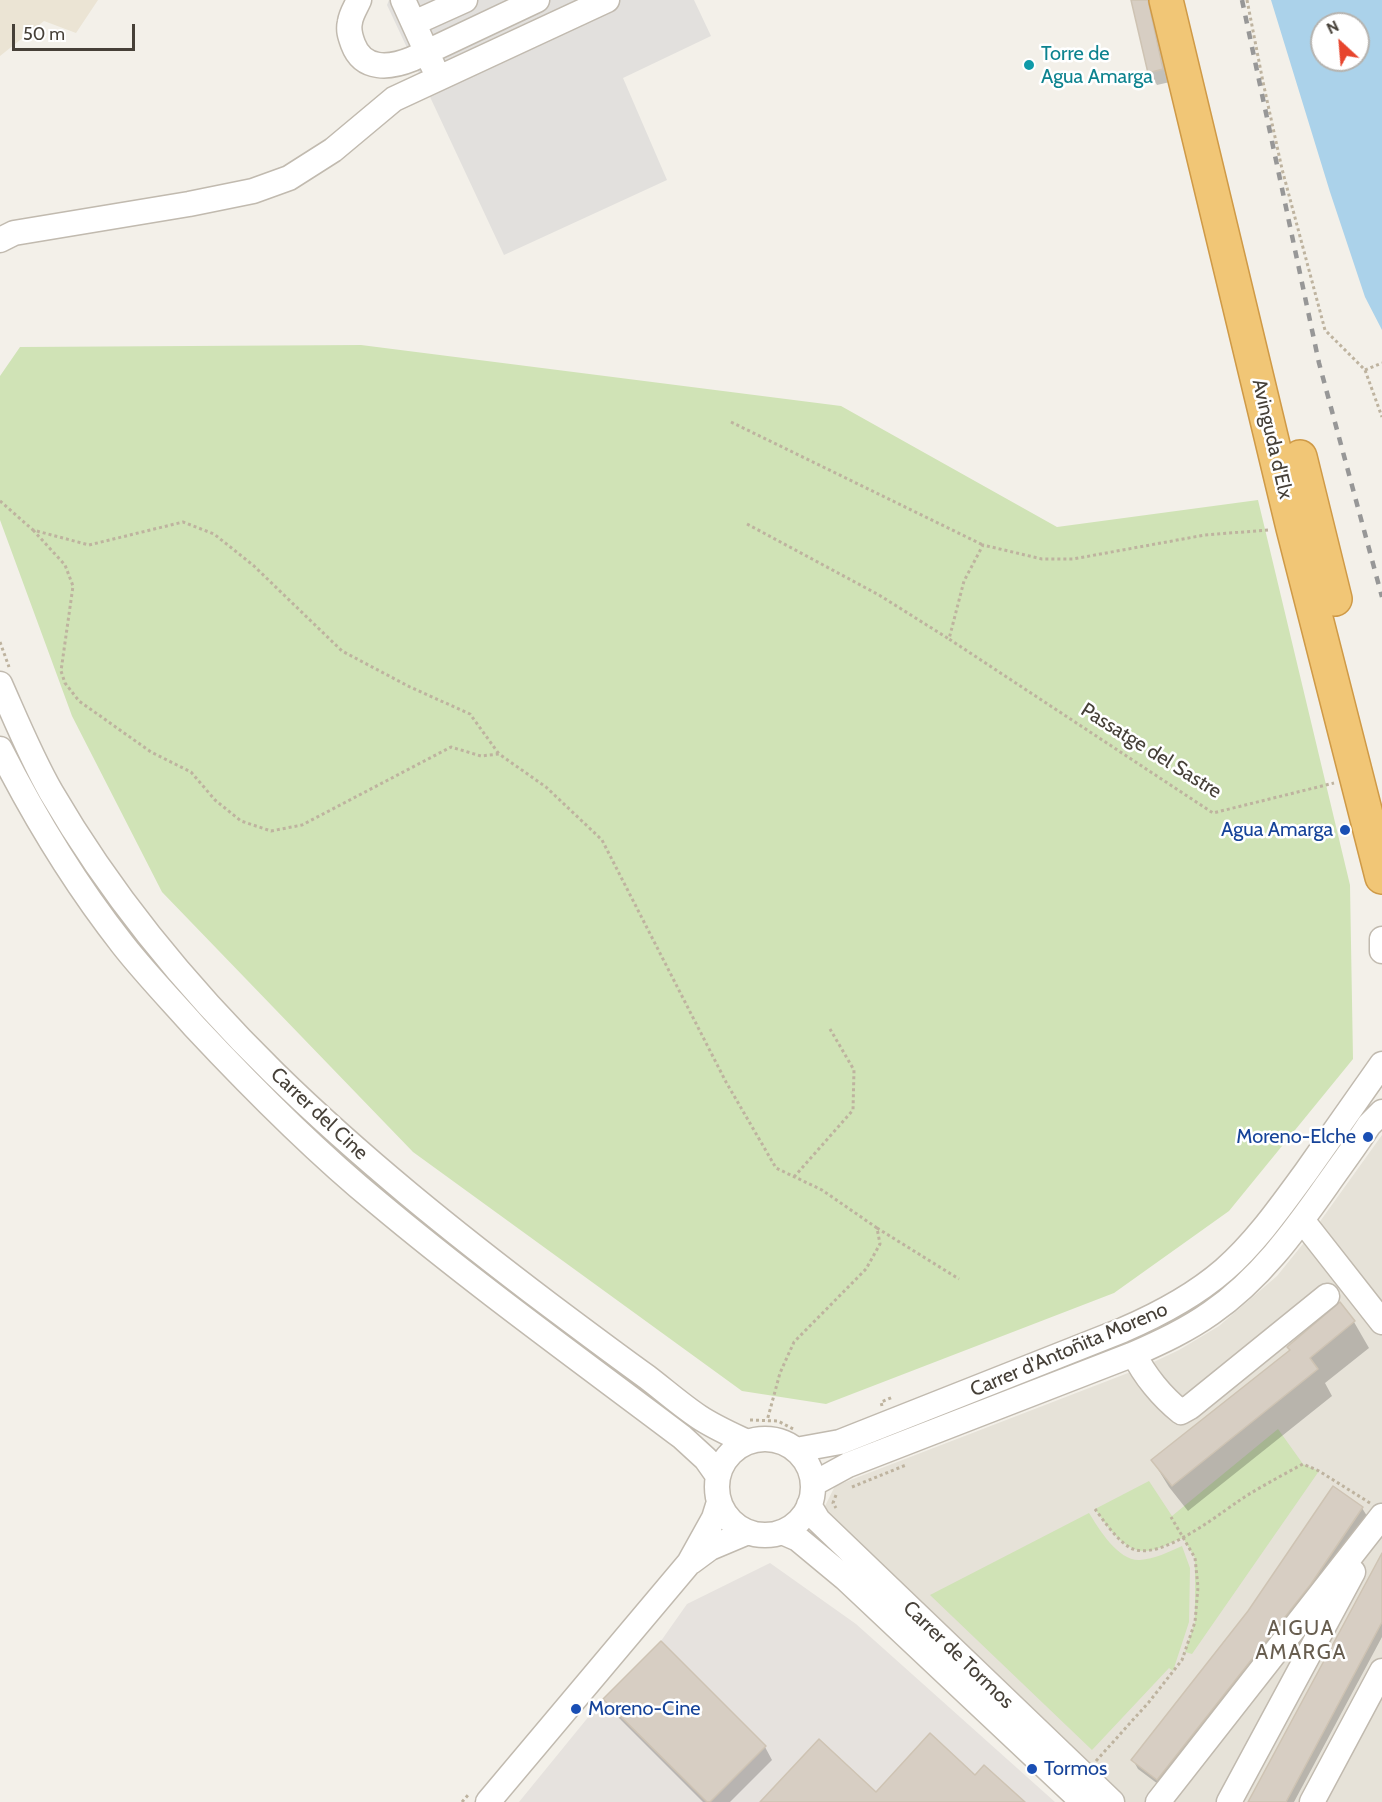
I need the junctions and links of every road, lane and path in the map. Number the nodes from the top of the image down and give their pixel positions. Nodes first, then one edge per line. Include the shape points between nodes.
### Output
1 (358, 0) edge
2 (403, 0) edge
3 (465, 0) edge
4 (537, 0) edge
5 (607, 0) edge
6 (1166, 0) edge
7 (1189, 0) edge
8 (1247, 0) edge
9 (414, 23) junction
10 (427, 52) junction
11 (439, 78) junction
12 (0, 240) edge
13 (1382, 363) edge
14 (1365, 370) junction
15 (1382, 417) edge
16 (731, 422) dead end
17 (0, 501) edge
18 (747, 524) dead end
19 (1293, 528) junction
20 (33, 530) junction
21 (983, 545) junction
22 (949, 639) junction
23 (0, 642) edge
24 (4, 675) edge
25 (0, 749) edge
26 (500, 754) junction
27 (1369, 782) edge
28 (1382, 877) edge
29 (1382, 939) edge
30 (1382, 951) edge
31 (830, 1029) dead end
32 (1382, 1064) edge
33 (1382, 1112) edge
34 (794, 1177) junction
35 (1302, 1220) junction
36 (877, 1228) junction
37 (959, 1279) dead end
38 (1327, 1296) dead end
39 (1382, 1322) edge
40 (1134, 1354) junction
41 (767, 1420) junction
42 (746, 1431) junction
43 (798, 1441) junction
44 (718, 1476) junction
45 (820, 1498) junction
46 (719, 1502) junction
47 (1095, 1509) dead end
48 (1379, 1513) edge
49 (1171, 1517) dead end
50 (748, 1532) junction
51 (782, 1532) junction
52 (1183, 1538) junction
53 (689, 1563) junction
54 (1382, 1671) edge
55 (1093, 1764) dead end
56 (479, 1798) edge
57 (462, 1802) edge
58 (1083, 1802) edge
59 (1112, 1802) edge
60 (1158, 1802) edge
61 (1229, 1802) edge
62 (1312, 1802) edge

1 - 10 street via 349,35 364,61 378,66 397,65
2 - 9 street
3 - 9 street
4 - 10 street
5 - 11 street
6 - 19 highway, Avinguda d'Elx
7 - 27 highway, Avinguda d'Elx via 1266,321
8 - 14 path via 1282,169 1325,330
9 - 10 street
10 - 11 street
11 - 12 street via 394,99 333,150 289,178 253,191 14,232
13 - 14 path
14 - 15 path
16 - 21 path
17 - 20 path
18 - 22 path, Passatge del Sastre via 879,595
19 - 21 path via 1205,535 1073,558 1042,559
19 - 27 highway, Avinguda d'Elx
20 - 26 path via 89,545 183,522 214,534 254,566 342,651 470,714
20 - 26 path via 65,566 73,586 61,671 65,683 100,718 151,752 191,772 240,821 271,831 302,825 451,747 481,756
21 - 22 path via 964,581
22 - 27 path, Passatge del Sastre via 1213,813
23 - 24 path
24 - 42 street, Carrer del Cine via 22,736 98,867 187,982 256,1055 321,1120 492,1261 699,1417
25 - 44 street, Carrer del Cine via 70,871 116,936 238,1073 377,1203 682,1437
26 - 34 path via 546,786 602,840 726,1082 776,1168
27 - 28 highway, Avinguda d'Elx
29 - 30 street
31 - 34 path via 854,1070 853,1110
32 - 43 street, Carrer d'Antoñita Moreno via 1248,1248 1198,1290 1160,1314 1123,1330 881,1415 840,1442
33 - 35 street, Carrer d'Antoñita Moreno
34 - 36 path
35 - 39 street
35 - 40 street, Carrer d'Antoñita Moreno via 1265,1266 1211,1313
36 - 37 path
36 - 41 path via 880,1244 866,1269 794,1342 780,1373
38 - 40 street via 1180,1412 1141,1368
40 - 45 street, Carrer d'Antoñita Moreno via 848,1465
41 - 42 path
41 - 43 path via 778,1421
42 - 43 street via 759,1439
42 - 44 street
43 - 45 street
44 - 46 street
45 - 51 street
45 - 59 street, Carrer de Tormos via 818,1520
46 - 50 street via 725,1515
46 - 53 street
47 - 52 path via 1129,1548 1152,1551
48 - 52 path via 1303,1464
48 - 60 street
48 - 61 street
49 - 52 path
50 - 51 street
50 - 53 street via 710,1548
51 - 58 street, Carrer de Tormos via 798,1539 845,1578
52 - 55 path via 1195,1558 1198,1587 1195,1622 1182,1660
53 - 56 street
54 - 62 street
56 - 57 path

